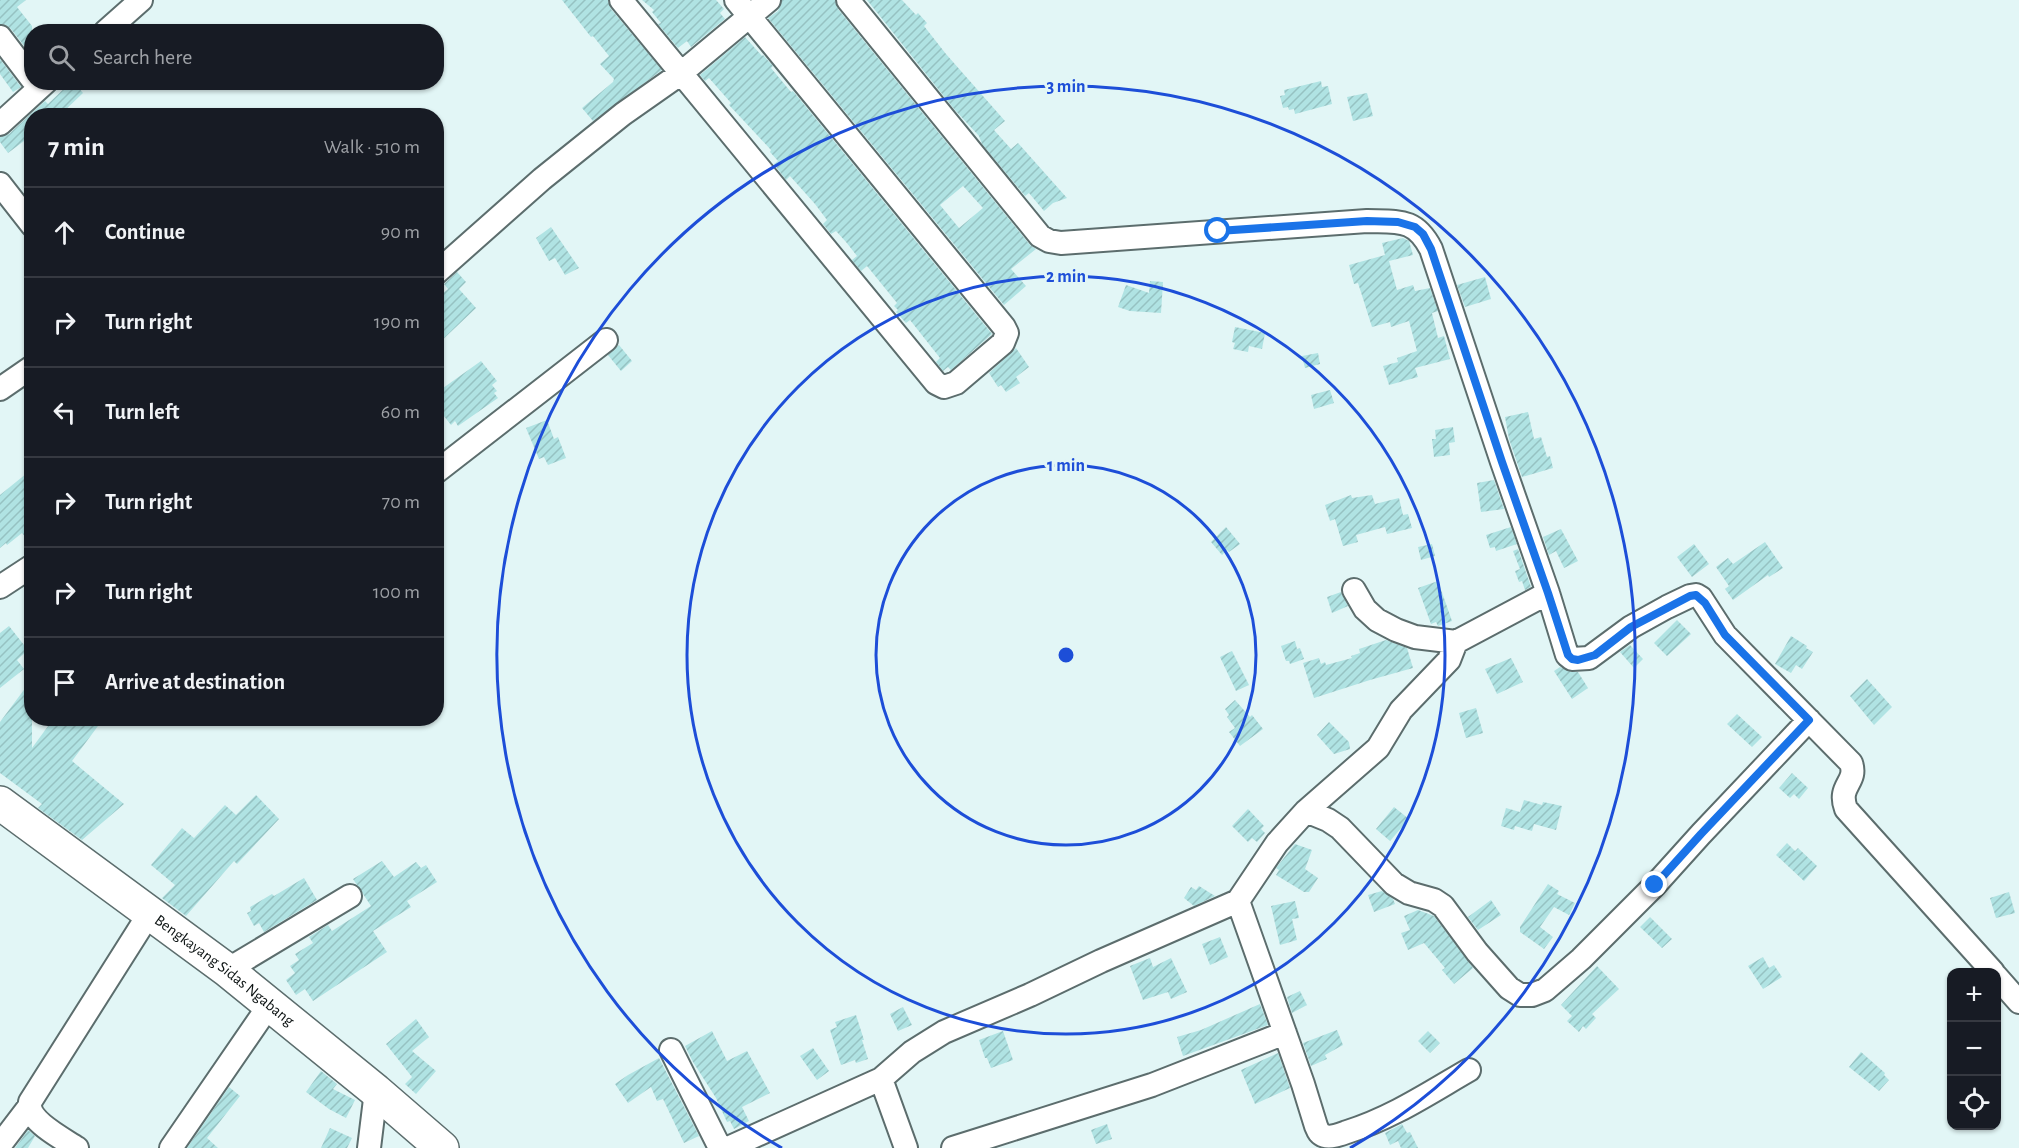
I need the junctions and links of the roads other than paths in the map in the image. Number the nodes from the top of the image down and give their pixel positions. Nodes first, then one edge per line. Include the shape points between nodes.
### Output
1 (141, 0) edge
2 (621, 0) edge
3 (769, 0) edge
4 (848, 0) edge
5 (742, 8) edge
6 (114, 24) edge
7 (0, 37) edge
8 (24, 67) edge
9 (680, 74) junction
10 (31, 90) edge
11 (0, 124) edge
12 (0, 184) edge
13 (24, 215) edge
14 (444, 266) edge
15 (606, 340) dead end
16 (24, 372) edge
17 (0, 389) edge
18 (444, 466) edge
19 (24, 572) edge
20 (0, 588) edge
21 (1354, 590) dead end
22 (1548, 593) junction
23 (1456, 642) junction
24 (1809, 720) junction
25 (0, 803) edge
26 (1306, 811) junction
27 (350, 896) dead end
28 (1238, 901) junction
29 (149, 914) junction
30 (1990, 968) edge
31 (227, 970) junction
32 (2001, 982) edge
33 (2019, 1002) edge
34 (270, 1004) junction
35 (1285, 1033) junction
36 (671, 1050) dead end
37 (1469, 1070) dead end
38 (881, 1079) junction
39 (376, 1091) junction
40 (29, 1107) junction
41 (0, 1145) edge
42 (76, 1148) edge
43 (171, 1148) edge
44 (369, 1148) edge
45 (442, 1148) edge
46 (720, 1148) edge
47 (728, 1148) edge
48 (906, 1148) edge
49 (953, 1148) edge

1 - 6 street
2 - 9 street
3 - 5 street
4 - 22 street via 1040,236 1049,241 1367,221 1415,227 1431,249
5 - 9 street
5 - 9 street via 999,319 1007,333 1003,344 956,383 944,387 936,383
7 - 8 street
9 - 14 street via 622,114
10 - 11 street
12 - 13 street
15 - 18 street
16 - 17 street
19 - 20 street
21 - 23 street via 1365,609 1396,630 1415,638
22 - 23 street
22 - 24 street via 1568,655 1578,660 1595,655 1631,627 1696,595 1725,635
23 - 26 street via 1449,660 1401,710 1378,748
24 - 26 street via 1647,893 1545,990 1532,995 1520,995 1509,987 1443,906 1394,884 1340,828
24 - 30 street via 1851,763 1853,776 1843,800 1846,809
25 - 29 highway, Bengkayang Sidas Ngabang
26 - 28 street via 1277,843
27 - 31 street
28 - 35 street
28 - 38 street via 944,1032 912,1052
29 - 31 highway, Bengkayang Sidas Ngabang
29 - 40 street
31 - 34 highway, Bengkayang Sidas Ngabang
32 - 33 street
34 - 39 highway, Bengkayang Sidas Ngabang
34 - 43 street
35 - 37 street via 1322,1135 1374,1124
35 - 49 street via 1152,1085
36 - 46 street
38 - 47 street
38 - 48 street
39 - 44 street
39 - 45 highway, Bengkayang Sidas Ngabang
40 - 41 street
40 - 42 street via 38,1122

